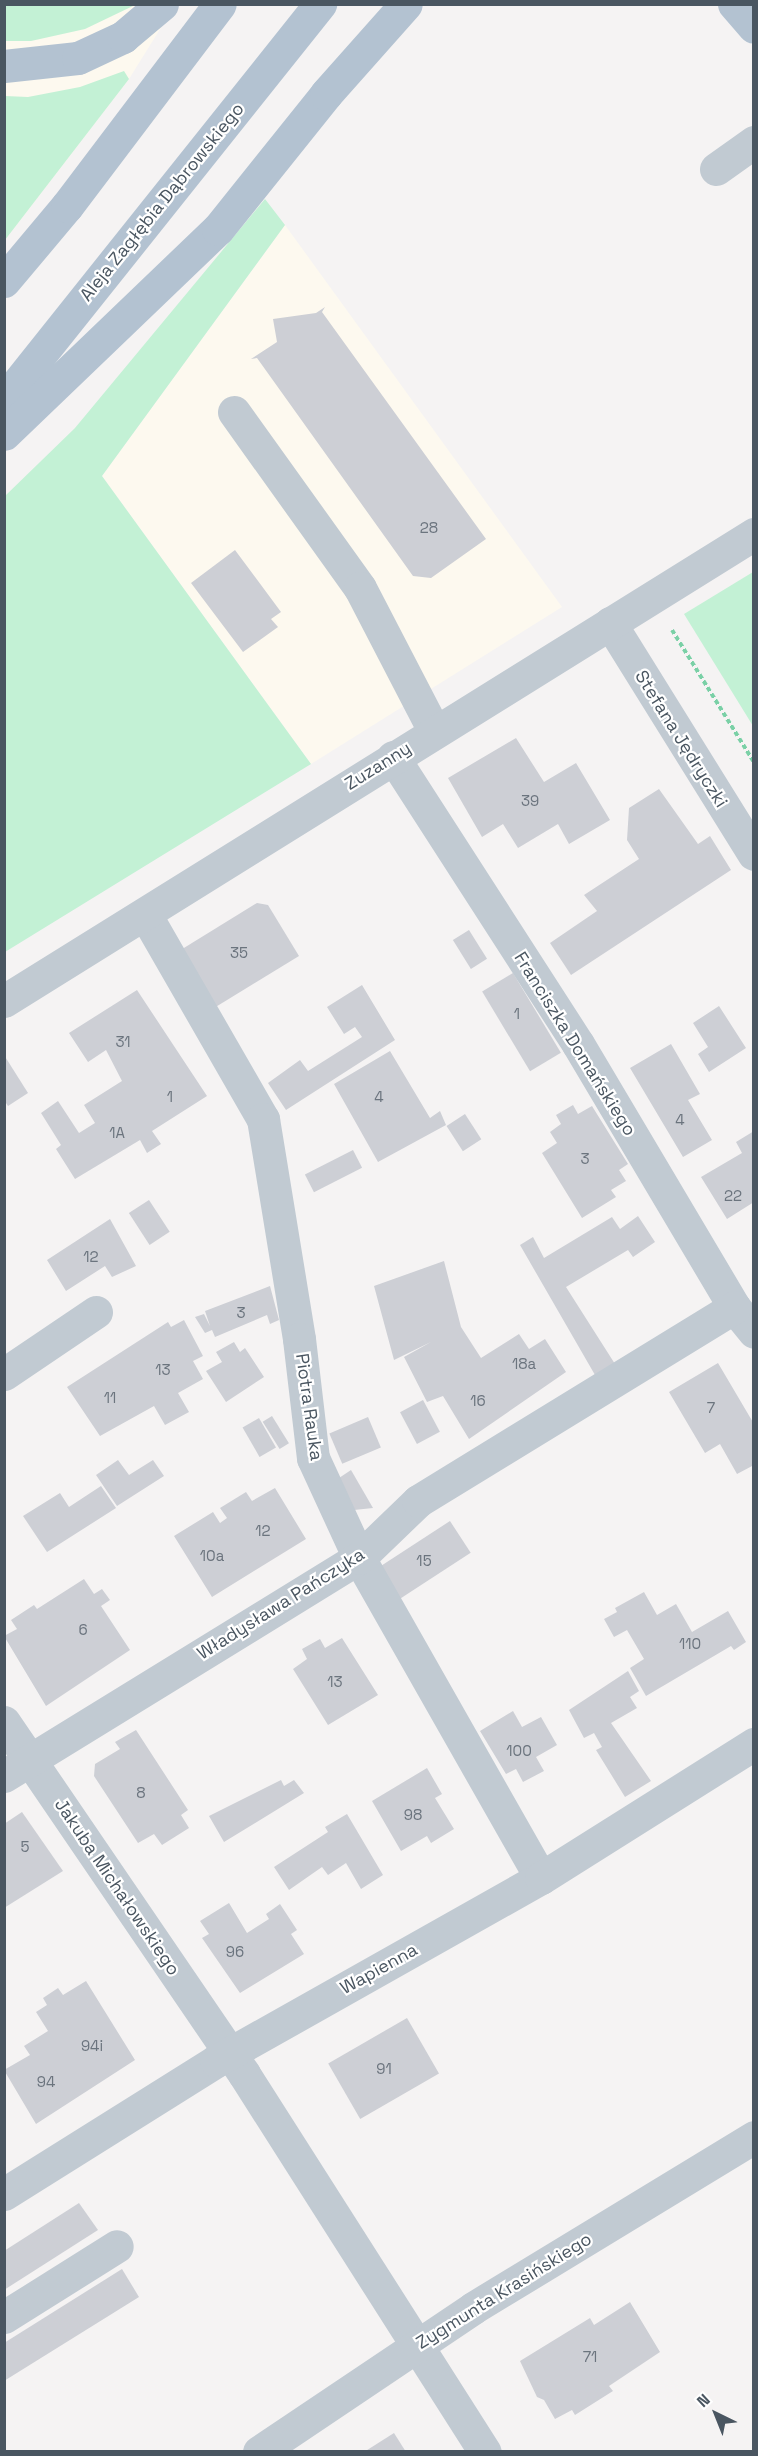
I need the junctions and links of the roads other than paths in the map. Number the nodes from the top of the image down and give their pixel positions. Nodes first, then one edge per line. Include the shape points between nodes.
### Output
1 (162, 4) edge
2 (220, 4) edge
3 (320, 4) edge
4 (406, 4) edge
5 (734, 4) edge
6 (753, 27) edge
7 (4, 66) edge
8 (753, 142) edge
9 (716, 169) dead end
10 (4, 281) edge
11 (4, 400) edge
12 (234, 412) dead end
13 (4, 434) edge
14 (753, 534) edge
15 (610, 623) junction
16 (434, 731) junction
17 (393, 758) junction
18 (753, 854) edge
19 (145, 914) junction
20 (4, 1001) edge
21 (734, 1307) junction
22 (96, 1312) dead end
23 (753, 1332) edge
24 (4, 1374) edge
25 (359, 1558) junction
26 (4, 1722) edge
27 (753, 1744) edge
28 (17, 1768) edge
29 (541, 1878) junction
30 (230, 2053) junction
31 (753, 2137) edge
32 (4, 2194) edge
33 (117, 2246) dead end
34 (4, 2317) edge
35 (417, 2345) junction
36 (259, 2451) edge
37 (485, 2451) edge

1 - 7 main road via 123,37 78,58
2 - 10 main road via 81,188
3 - 11 main road, Aleja Zagłębia Dąbrowskiego
4 - 13 main road via 326,94 218,229
5 - 6 main road
8 - 9 street
12 - 16 street via 360,588
14 - 15 street, Zuzanny
15 - 16 street, Zuzanny
15 - 18 street, Stefana Jędryczki
16 - 17 street, Zuzanny
17 - 19 street, Zuzanny
17 - 21 street, Franciszka Domańskiego via 578,1044
19 - 20 street, Zuzanny
19 - 25 street, Piotra Rauka via 263,1119 299,1339 313,1458
21 - 23 street, Franciszka Domańskiego
21 - 25 street, Władysława Pańczyka via 418,1501
22 - 24 street
25 - 28 street, Władysława Pańczyka
25 - 29 street, Piotra Rauka
26 - 28 street, Jakuba Michałowskiego
27 - 29 street, Wapienna
28 - 30 street, Jakuba Michałowskiego
29 - 30 street, Wapienna
30 - 32 street, Wapienna
30 - 35 street, Jakuba Michałowskiego
31 - 35 street, Zygmunta Krasińskiego
33 - 34 street
35 - 36 street, Zygmunta Krasińskiego
35 - 37 street, Jakuba Michałowskiego

